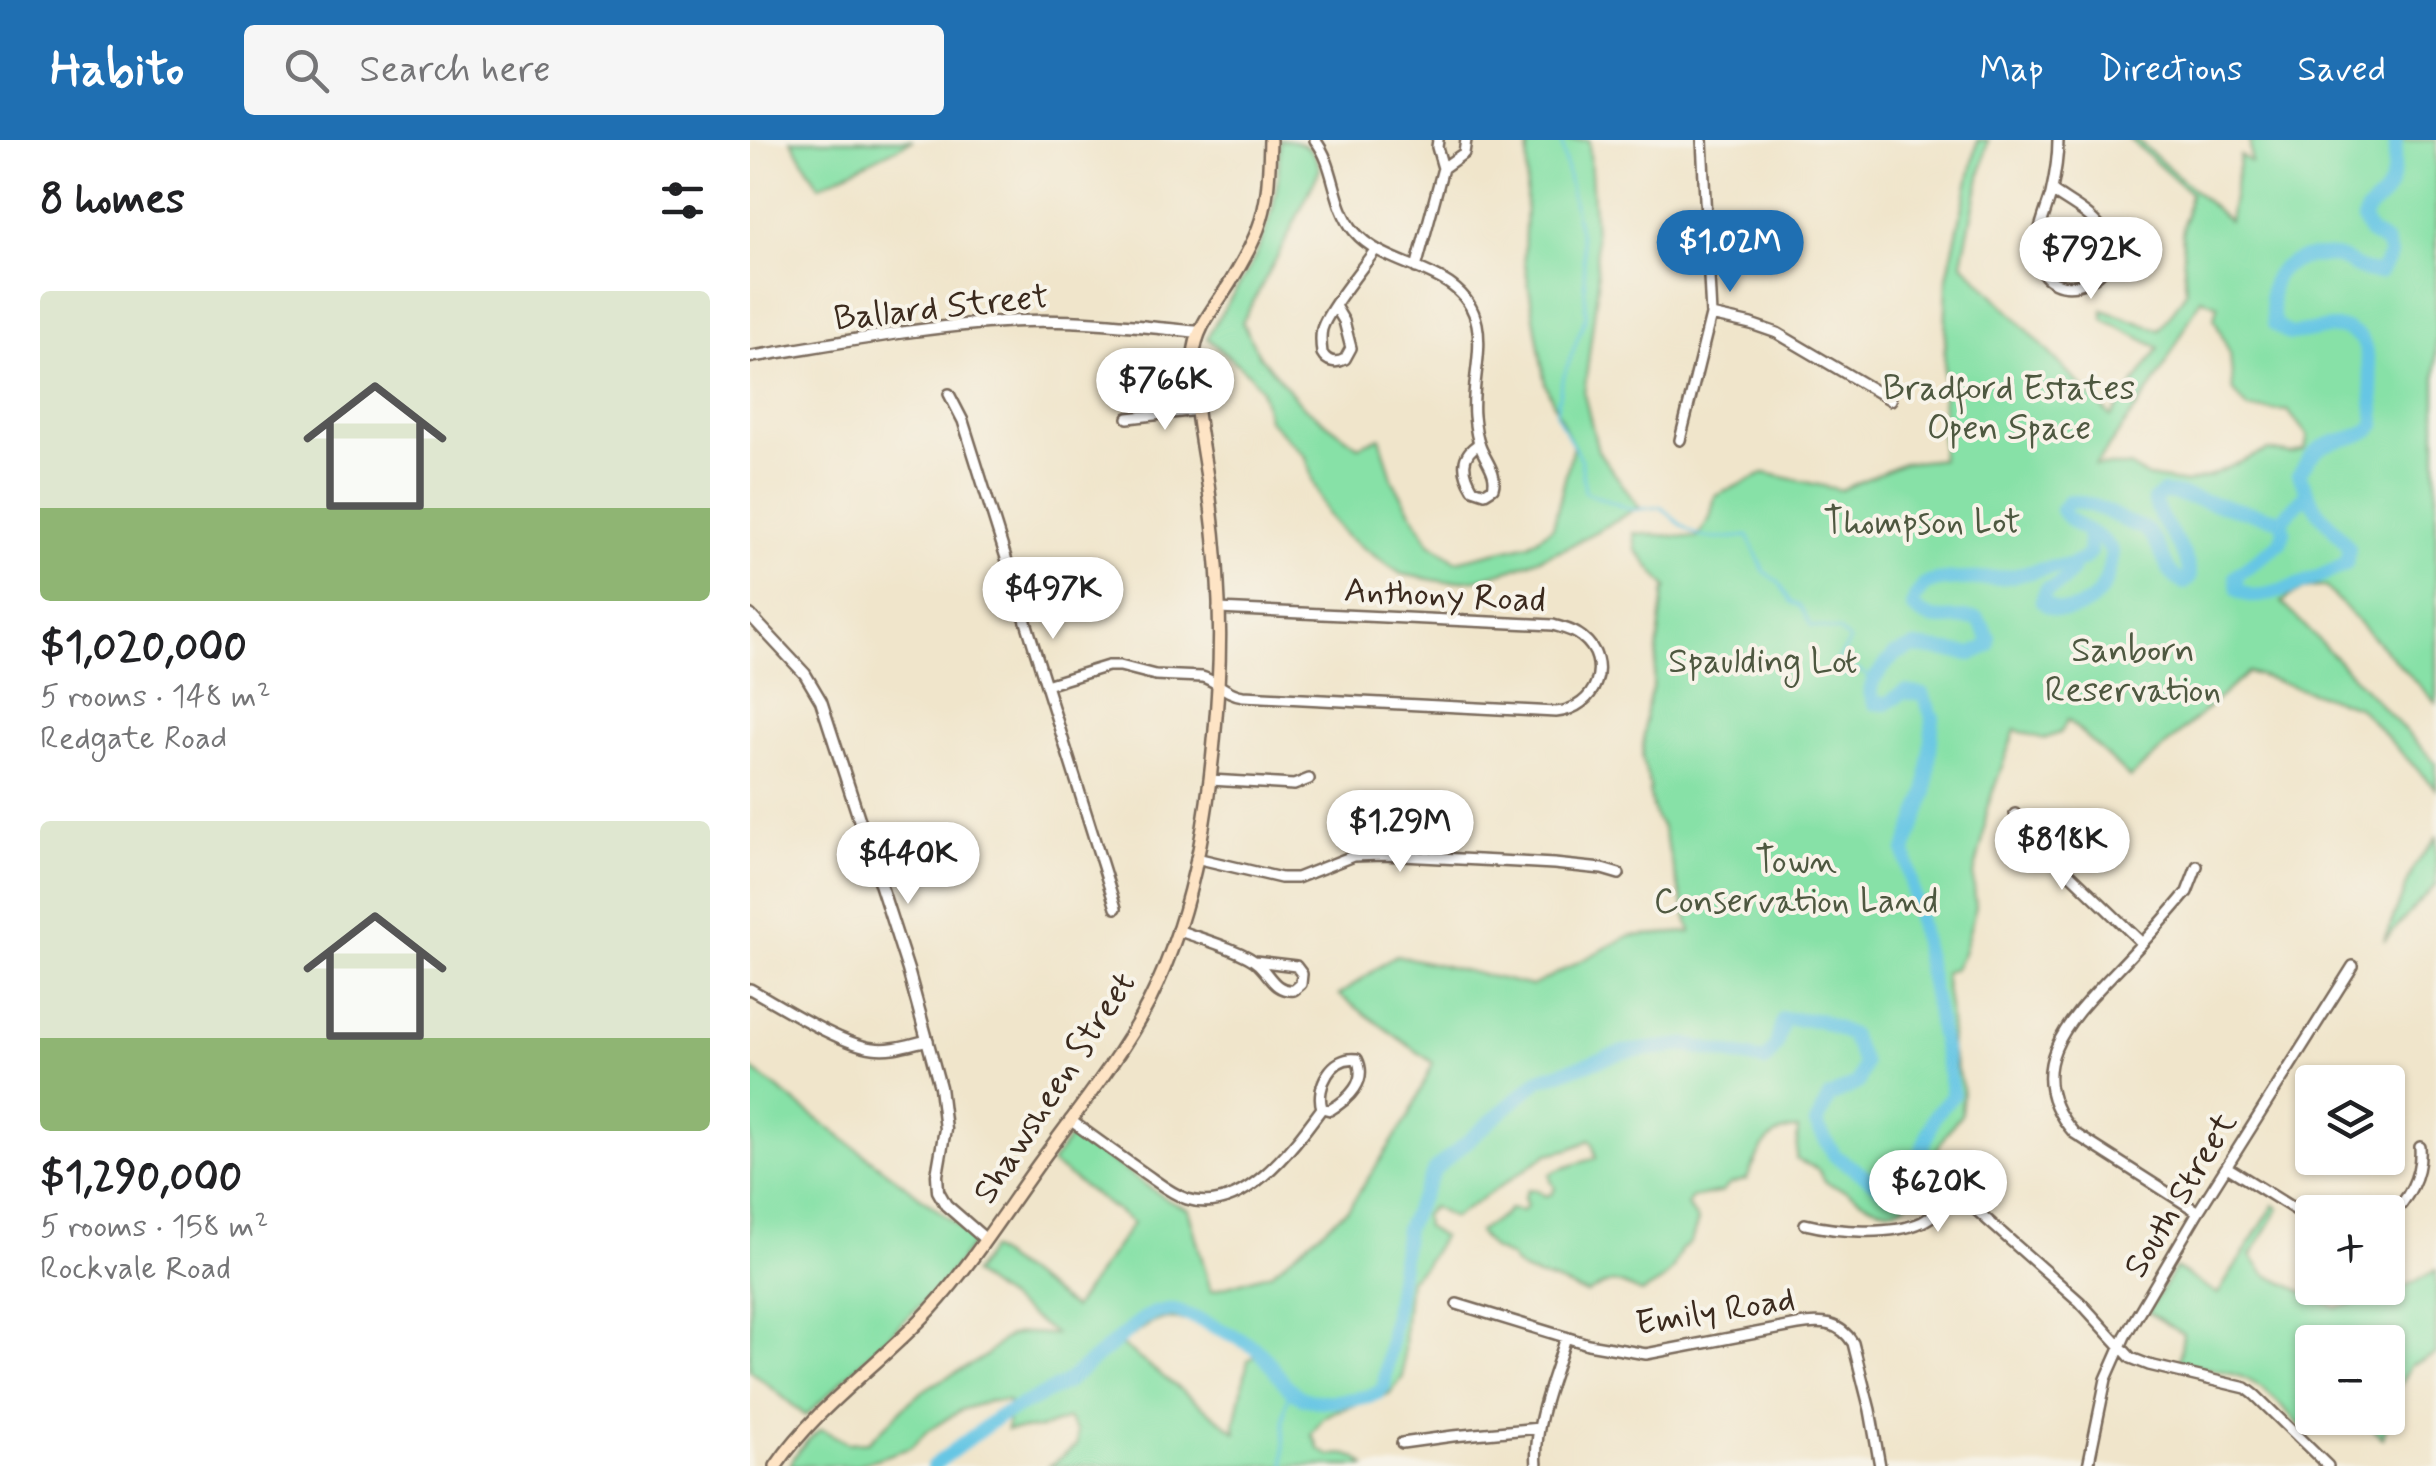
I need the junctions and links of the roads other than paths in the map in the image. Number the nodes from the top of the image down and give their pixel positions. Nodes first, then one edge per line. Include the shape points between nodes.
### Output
1 (1270, 140) edge
2 (1315, 140) edge
3 (1438, 140) edge
4 (1466, 140) edge
5 (1702, 140) edge
6 (2058, 140) edge
7 (1444, 168) junction
8 (2052, 191) junction
9 (1376, 250) junction
10 (1416, 268) junction
11 (1336, 306) junction
12 (1711, 315) junction
13 (1198, 332) junction
14 (750, 357) edge
15 (949, 394) dead end
16 (1891, 400) dead end
17 (1197, 410) junction
18 (1128, 418) dead end
19 (1680, 440) dead end
20 (1479, 444) junction
21 (1218, 610) junction
22 (750, 615) edge
23 (1046, 685) junction
24 (1218, 687) junction
25 (1310, 779) dead end
26 (1210, 780) junction
27 (2015, 814) dead end
28 (1196, 858) junction
29 (2197, 866) dead end
30 (1619, 874) dead end
31 (1116, 908) dead end
32 (1177, 930) junction
33 (2142, 942) junction
34 (1256, 960) junction
35 (2352, 966) dead end
36 (750, 989) edge
37 (928, 1040) junction
38 (1322, 1108) junction
39 (1070, 1120) junction
40 (2420, 1147) dead end
41 (2226, 1167) junction
42 (2405, 1199) edge
43 (2295, 1210) edge
44 (2198, 1212) junction
45 (1805, 1224) dead end
46 (985, 1239) junction
47 (1458, 1304) dead end
48 (1566, 1337) junction
49 (2119, 1347) junction
50 (1540, 1428) junction
51 (1402, 1443) dead end
52 (776, 1466) edge
53 (1538, 1466) edge
54 (1880, 1466) edge
55 (2088, 1466) edge
56 (2328, 1466) edge

1 - 13 main road via 1258,228
2 - 9 street via 1345,218
3 - 7 street
4 - 7 street via 1464,153
5 - 12 street
6 - 8 street
7 - 10 street
8 - 8 street via 2038,260 2056,282 2084,284 2105,265 2106,237
9 - 10 street
9 - 11 street
10 - 20 street via 1451,284 1474,314
11 - 11 street via 1322,328 1321,347 1336,362 1347,357 1350,345
12 - 16 street via 1778,333
12 - 19 street
13 - 14 street, Ballard Street via 1020,321
13 - 17 main road, Shawsheen Street
15 - 23 street
17 - 18 street
17 - 21 main road, Shawsheen Street
20 - 20 street via 1496,480 1482,494 1464,466
21 - 24 main road, Shawsheen Street
21 - 24 street, Anthony Road via 1553,625 1580,635 1598,664 1591,696 1565,711 1242,696
22 - 37 street via 821,702
23 - 24 street, Anthony Road via 1120,666 1202,677
23 - 31 street
24 - 26 main road, Shawsheen Street
25 - 26 street via 1294,785
26 - 28 main road, Shawsheen Street
27 - 33 street
28 - 30 street via 1281,878 1354,856 1383,855
28 - 32 main road, Shawsheen Street
29 - 33 street via 2188,892
32 - 34 street
32 - 39 main road, Shawsheen Street via 1148,1004
33 - 44 street via 2064,1030 2051,1067 2053,1095 2078,1136
34 - 34 street via 1280,989 1289,992 1301,984 1296,966
35 - 41 street, South Street
36 - 37 street via 863,1046
37 - 46 street via 945,1129 938,1191
38 - 38 street via 1330,1110 1353,1090 1361,1079 1357,1060 1338,1062 1319,1093
38 - 39 street via 1266,1174 1228,1198 1205,1202 1176,1195
39 - 46 main road, Shawsheen Street
40 - 42 street via 2418,1176
41 - 43 street
41 - 44 street, South Street
44 - 49 street, South Street
45 - 49 street via 1854,1231 1908,1226 1956,1200 1966,1202 2080,1302
46 - 52 main road, Shawsheen Street via 929,1311 819,1414
47 - 48 street, Emily Road
48 - 50 street
48 - 54 street, Emily Road via 1646,1354 1814,1322 1841,1328 1853,1342
49 - 55 street, South Street
49 - 56 street via 2150,1365 2246,1388
50 - 51 street
50 - 53 street

